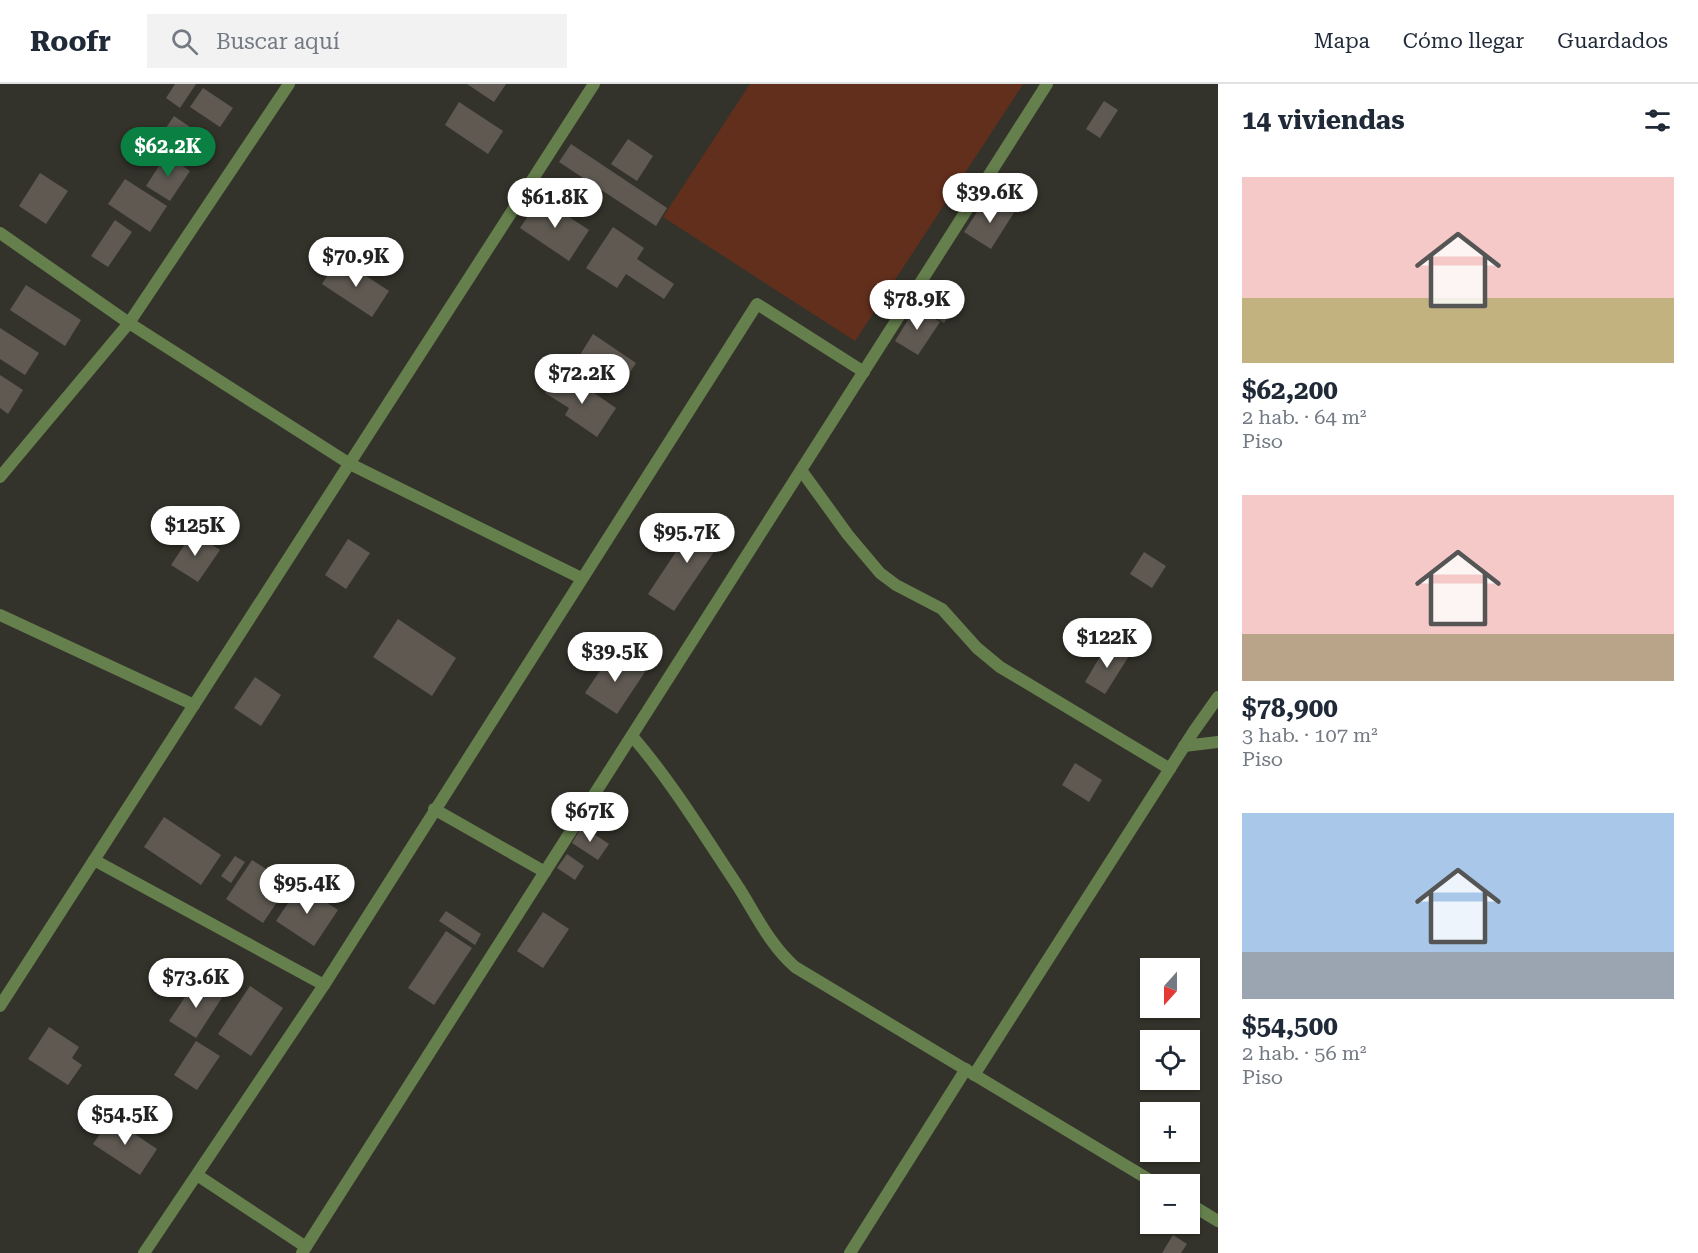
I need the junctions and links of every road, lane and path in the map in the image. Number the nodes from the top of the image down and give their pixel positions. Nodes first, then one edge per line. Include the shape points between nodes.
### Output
1 (289, 84) edge
2 (594, 84) edge
3 (1047, 84) edge
4 (0, 233) edge
5 (129, 323) junction
6 (864, 372) junction
7 (350, 464) junction
8 (801, 470) junction
9 (0, 477) edge
10 (581, 578) junction
11 (0, 615) edge
12 (1218, 697) edge
13 (194, 705) junction
14 (632, 736) junction
15 (1218, 742) edge
16 (1184, 746) junction
17 (1170, 769) junction
18 (435, 809) junction
19 (94, 860) junction
20 (545, 872) junction
21 (324, 985) junction
22 (0, 1006) edge
23 (970, 1072) junction
24 (1140, 1174) edge
25 (196, 1175) junction
26 (1200, 1210) edge
27 (1218, 1221) edge
28 (304, 1250) edge
29 (144, 1253) edge
30 (850, 1253) edge

1 - 5 street
2 - 7 street
3 - 6 street
4 - 5 street
5 - 7 street
5 - 9 street
6 - 8 street
6 - 10 street via 757,303
7 - 10 street
7 - 13 street
8 - 14 street
8 - 17 street via 880,573 942,609 1000,667
10 - 18 street
11 - 13 street
12 - 16 street
13 - 19 street
14 - 20 street
14 - 23 street via 650,757 780,954 795,967
15 - 16 street
16 - 17 street
17 - 23 street
18 - 20 street
18 - 21 street
19 - 21 street
19 - 22 street
20 - 28 street
21 - 25 street
23 - 24 street
23 - 30 street
25 - 28 street
25 - 29 street
26 - 27 street

